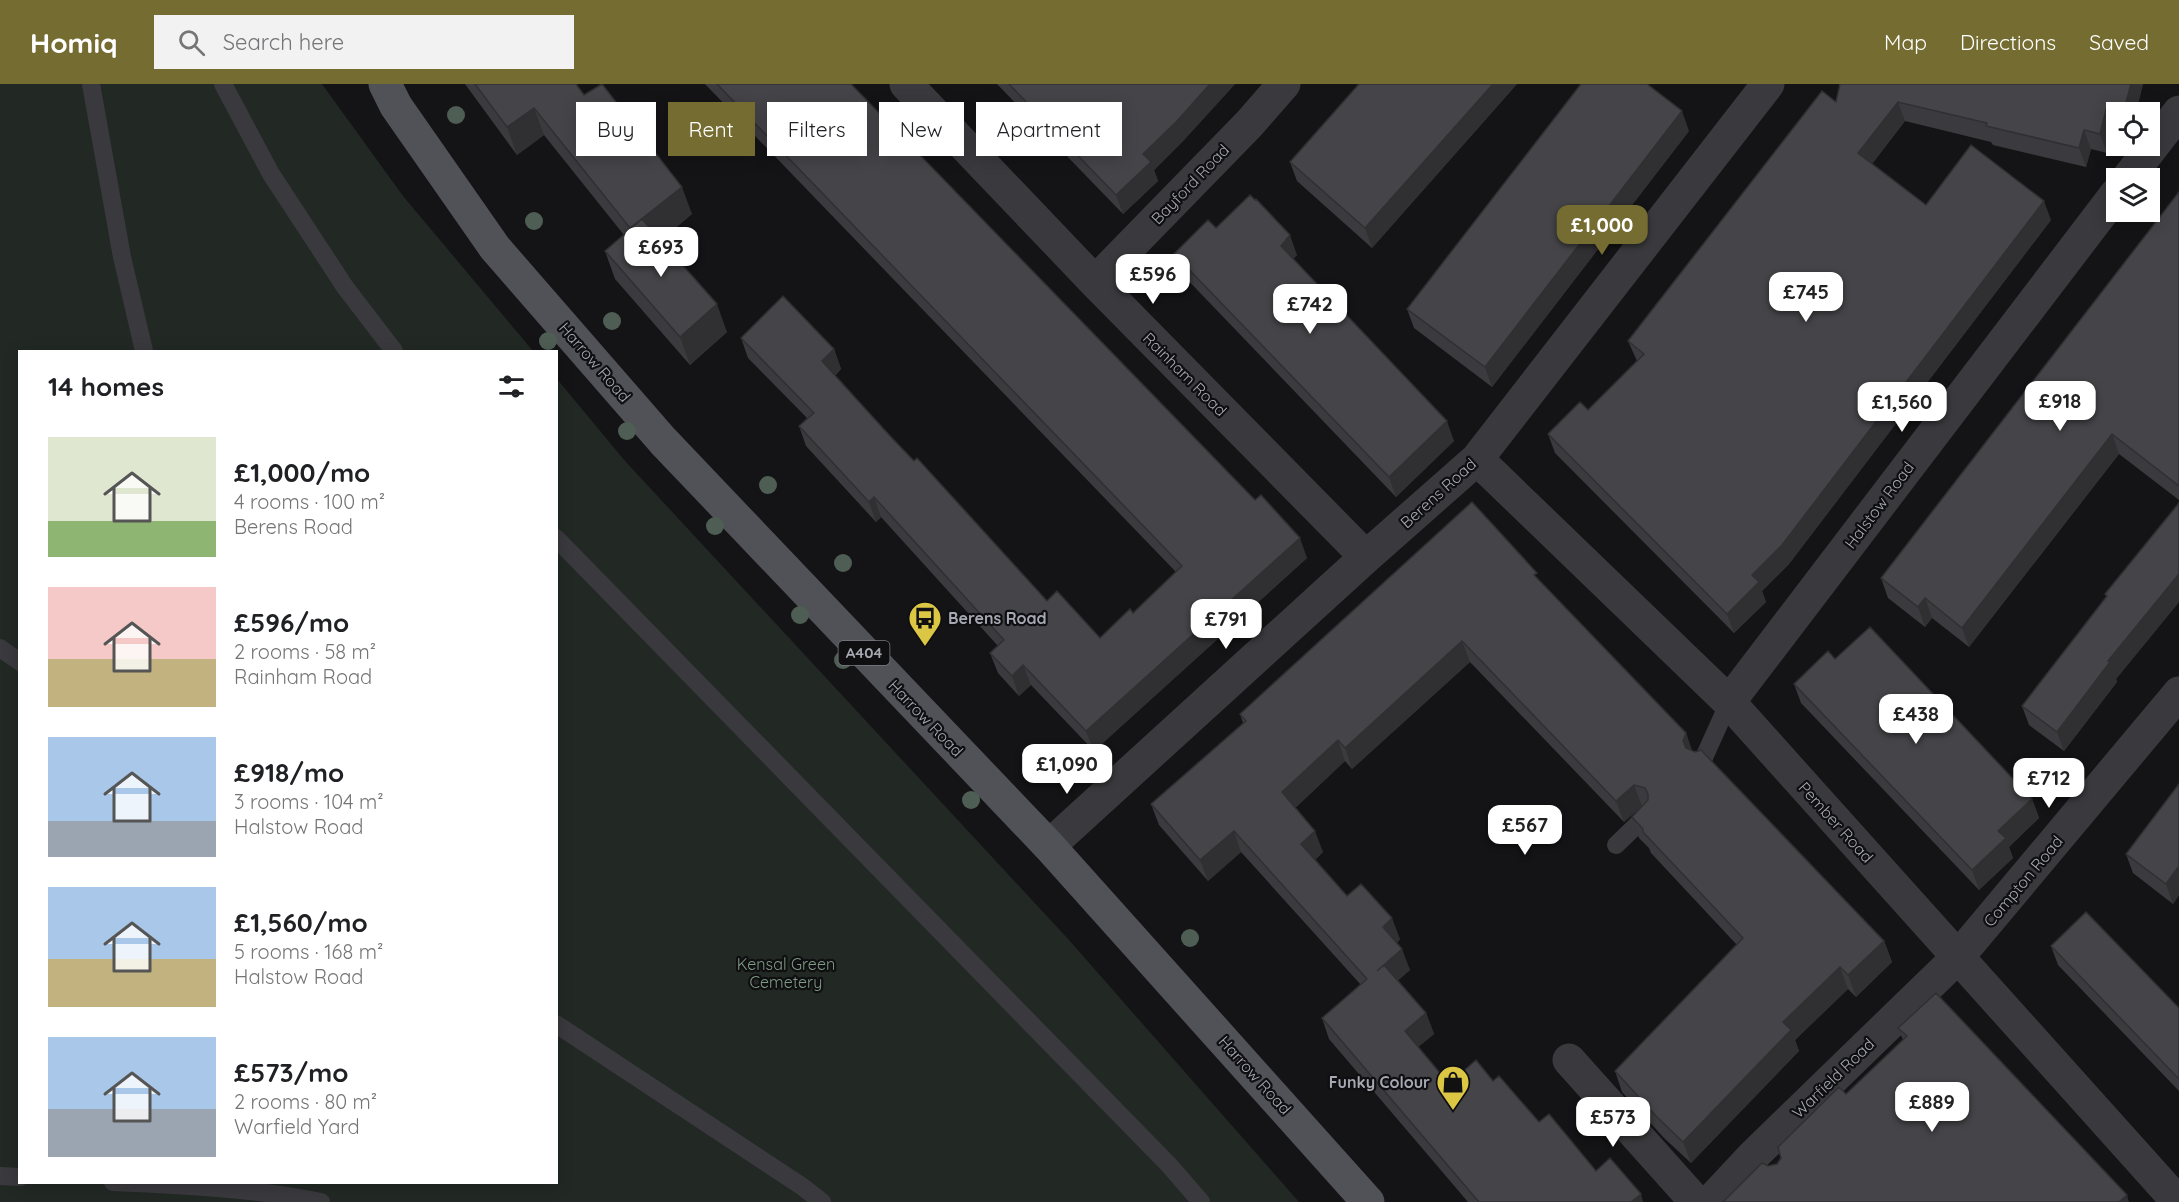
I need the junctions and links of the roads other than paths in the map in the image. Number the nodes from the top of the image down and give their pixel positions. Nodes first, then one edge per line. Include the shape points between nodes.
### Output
1 (91, 84) edge
2 (223, 84) edge
3 (385, 84) edge
4 (906, 84) edge
5 (1284, 84) edge
6 (1768, 84) edge
7 (2179, 112) edge
8 (2136, 168) edge
9 (2106, 207) edge
10 (1095, 282) junction
11 (144, 350) edge
12 (393, 350) edge
13 (1477, 459) junction
14 (558, 540) edge
15 (1366, 557) junction
16 (0, 648) edge
17 (18, 661) edge
18 (2179, 693) edge
19 (1729, 702) junction
20 (1702, 762) edge
21 (1645, 817) edge
22 (1616, 845) dead end
23 (1049, 846) junction
24 (1958, 957) junction
25 (558, 1025) edge
26 (1569, 1060) dead end
27 (0, 1176) edge
28 (18, 1178) edge
29 (148, 1184) edge
30 (321, 1202) edge
31 (822, 1202) edge
32 (1201, 1202) edge
33 (1368, 1202) edge
34 (1696, 1202) edge
35 (1710, 1202) edge
36 (2178, 1202) edge

1 - 11 lane via 122,257
2 - 12 lane via 271,174 345,287
3 - 23 main road, Harrow Road / A404 via 495,248 648,423
4 - 10 street, Rainham Road
5 - 10 street, Bayford Road
6 - 13 street, Berens Road
7 - 8 street
9 - 19 street, Halstow Road
10 - 15 street, Rainham Road
13 - 15 street, Berens Road
13 - 19 street, Pember Road
14 - 32 lane via 1161,1156
15 - 23 street, Berens Road
16 - 17 lane
18 - 24 street, Compton Road
19 - 20 lane
19 - 24 street, Pember Road
21 - 22 lane
23 - 33 main road, Harrow Road / A404
24 - 35 street, Warfield Road via 1759,1162
24 - 36 street, Pember Road
25 - 31 lane
26 - 34 street
27 - 28 lane
29 - 30 lane via 286,1195

